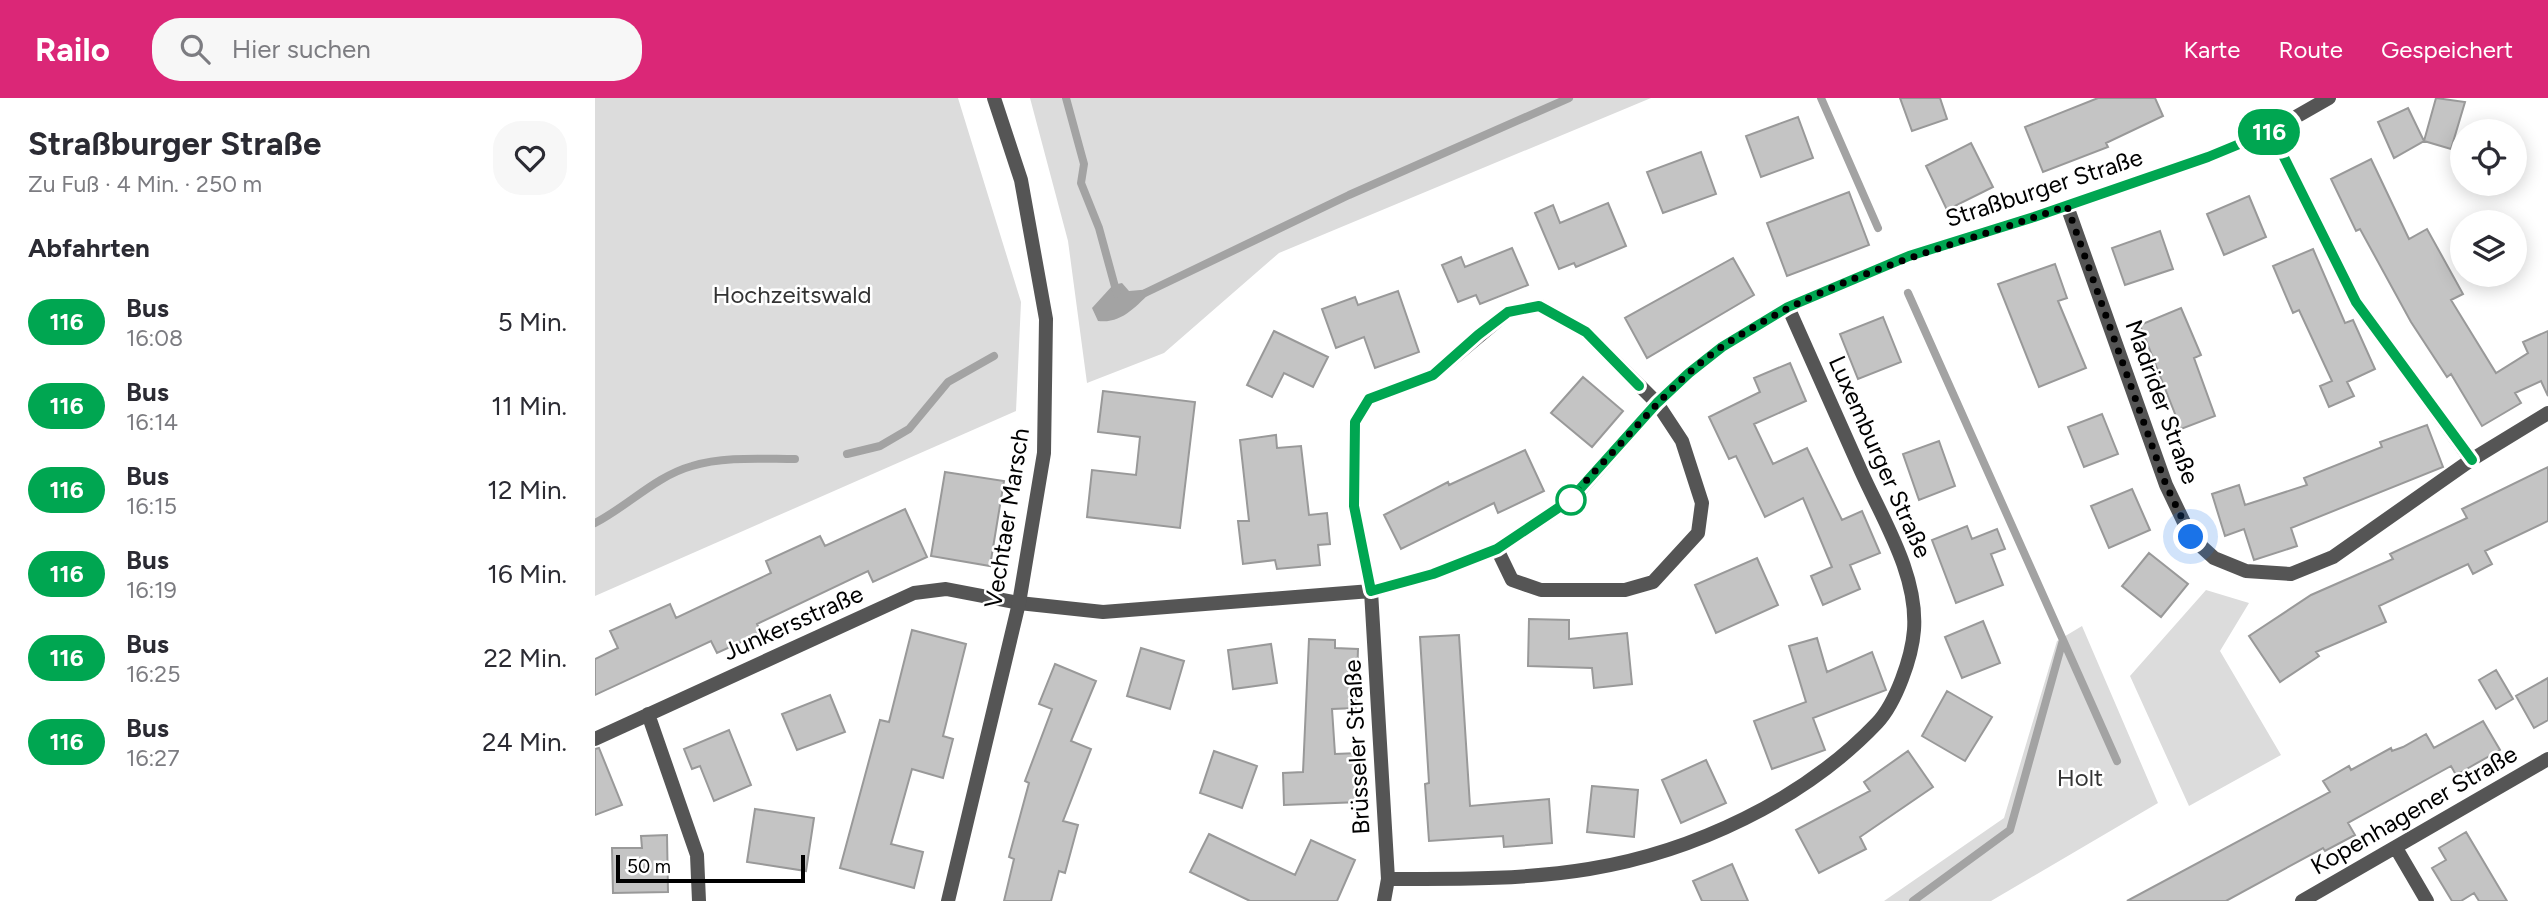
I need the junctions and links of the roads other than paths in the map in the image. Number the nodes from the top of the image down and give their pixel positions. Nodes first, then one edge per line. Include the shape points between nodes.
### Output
1 (994, 98) edge
2 (2329, 98) edge
3 (2271, 131) junction
4 (2067, 206) junction
5 (1788, 307) junction
6 (1657, 403) junction
7 (2548, 413) edge
8 (2472, 460) junction
9 (1497, 549) junction
10 (1371, 591) junction
11 (1019, 603) junction
12 (648, 714) junction
13 (595, 738) edge
14 (2548, 759) edge
15 (2396, 848) junction
16 (1388, 879) junction
17 (699, 901) edge
18 (948, 901) edge
19 (1384, 901) edge
20 (2302, 901) edge
21 (2427, 901) edge

1 - 11 street, Vechtaer Marsch via 1021,180 1046,318 1045,453
2 - 3 street, Straßburger Straße
3 - 4 street, Straßburger Straße
3 - 8 street via 2356,302
4 - 5 street, Straßburger Straße via 1909,256
4 - 8 street, Madrider Straße via 2166,485 2191,537 2214,558 2246,571 2291,574 2333,557
5 - 6 street, Straßburger Straße via 1722,347
5 - 16 street, Luxemburger Straße via 1909,579 1914,630 1904,675 1879,721 1822,771 1772,802 1719,830 1650,855 1590,869 1492,880
6 - 9 street, Straßburger Straße via 1570,500
6 - 9 street via 1682,441 1702,503 1698,533 1653,582 1625,590 1541,590 1512,580
6 - 10 street via 1586,332 1539,306 1508,312 1433,375 1369,399 1355,422 1354,506
7 - 8 street, Madrider Straße
9 - 10 street, Straßburger Straße
10 - 11 street, Straßburger Straße via 1103,612
10 - 16 street, Brüsseler Straße
11 - 12 street, Junkersstraße via 946,589 914,593
11 - 18 street, Vechtaer Marsch
12 - 13 street, Junkersstraße
12 - 17 street via 697,855
14 - 15 street, Kopenhagener Straße
15 - 20 street, Kopenhagener Straße
15 - 21 street
16 - 19 street, Brüsseler Straße

